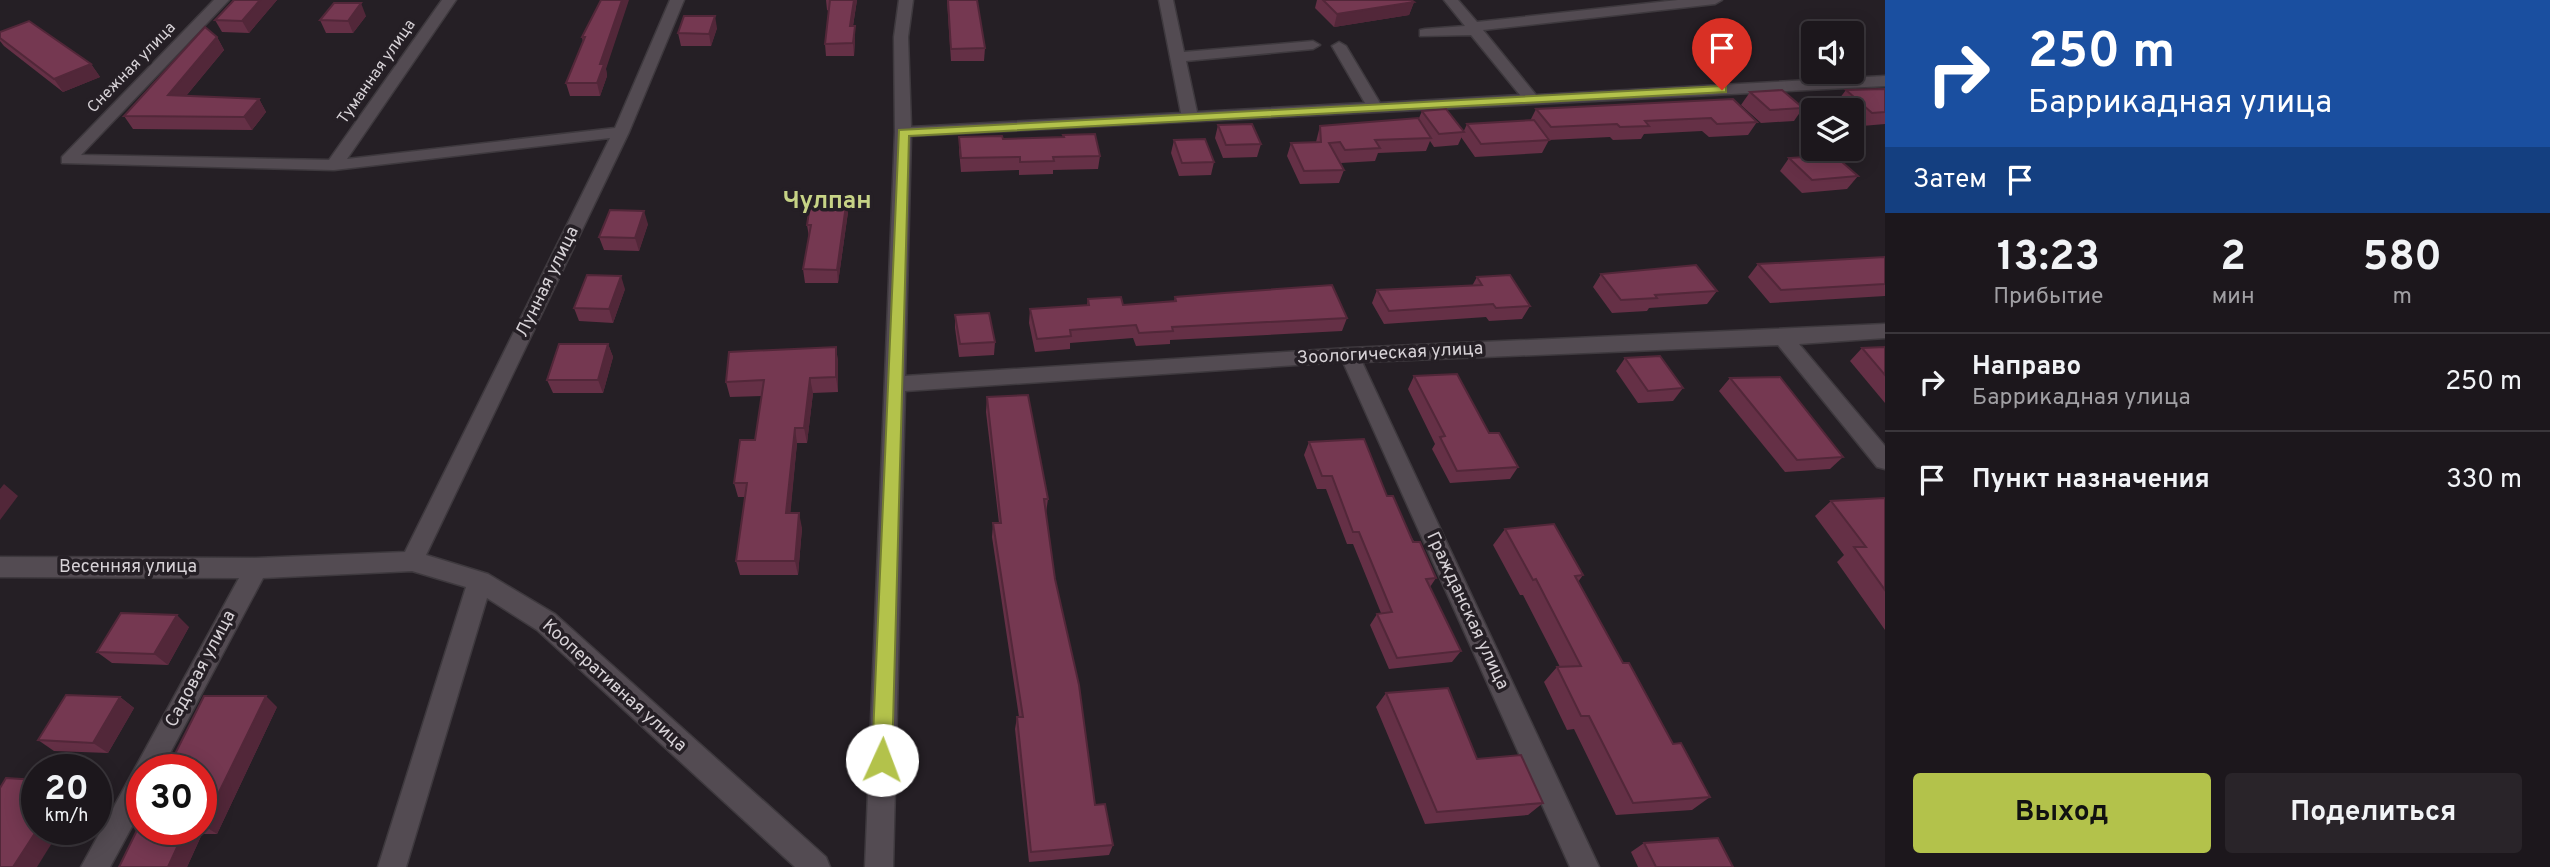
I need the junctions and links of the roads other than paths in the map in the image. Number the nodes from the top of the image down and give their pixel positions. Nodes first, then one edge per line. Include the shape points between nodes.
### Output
1 (222, 0) edge
2 (449, 0) edge
3 (677, 0) edge
4 (906, 0) edge
5 (1166, 0) edge
6 (1451, 0) edge
7 (1715, 0) edge
8 (1474, 29) junction
9 (1425, 33) dead end
10 (1313, 45) dead end
11 (1339, 46) dead end
12 (1180, 57) junction
13 (1885, 81) edge
14 (1532, 100) junction
15 (1376, 108) junction
16 (1190, 117) junction
17 (621, 132) junction
18 (903, 132) junction
19 (334, 164) junction
20 (1885, 331) edge
21 (1783, 338) junction
22 (1349, 355) junction
23 (895, 384) junction
24 (1885, 461) edge
25 (412, 561) junction
26 (0, 567) edge
27 (256, 568) junction
28 (480, 581) junction
29 (156, 754) edge
30 (126, 810) edge
31 (95, 867) edge
32 (392, 867) edge
33 (816, 867) edge
34 (878, 867) edge
35 (1585, 867) edge

1 - 19 street, Снежная улица via 68,160
2 - 19 street, Туманная улица
3 - 17 street, Лунная улица
4 - 18 street via 901,37
5 - 12 street
6 - 8 street
7 - 8 street
8 - 9 street
8 - 14 street
10 - 12 street
11 - 15 street
12 - 16 street
13 - 14 street
14 - 15 street
15 - 16 street
16 - 18 street
17 - 19 street
17 - 25 street, Лунная улица
18 - 23 street
20 - 21 street, Зоологическая улица
21 - 22 street, Зоологическая улица
21 - 24 street
22 - 23 street, Зоологическая улица
22 - 35 street, Гражданская улица
23 - 34 street
25 - 27 street, Кооперативная улица
25 - 28 street, Кооперативная улица
26 - 27 street, Весенняя улица
27 - 29 street, Садовая улица
28 - 32 street
28 - 33 street, Кооперативная улица via 545,622
30 - 31 street

